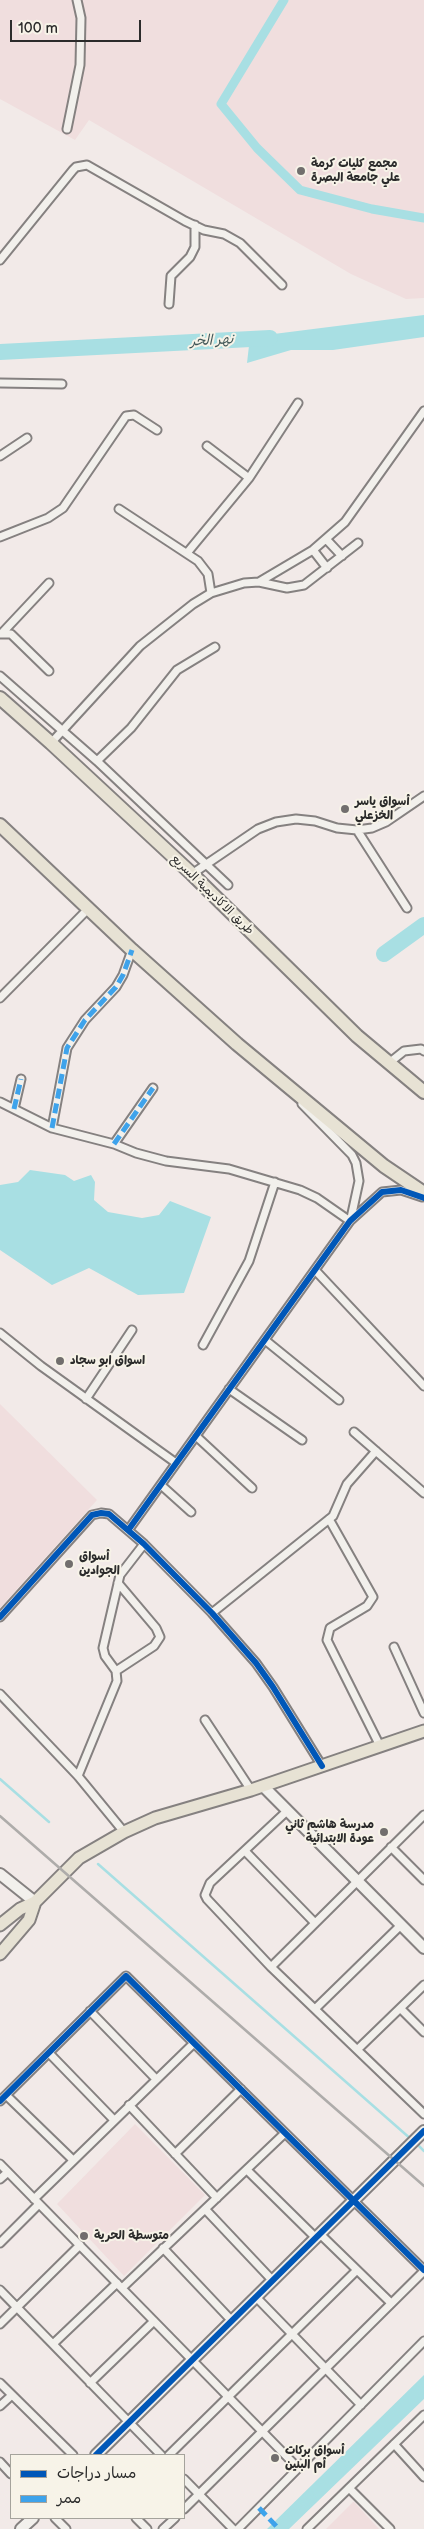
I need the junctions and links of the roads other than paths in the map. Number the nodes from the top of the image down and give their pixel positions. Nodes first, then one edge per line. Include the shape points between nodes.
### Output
1 (77, 0) edge
2 (67, 129) dead end
3 (195, 226) junction
4 (0, 260) edge
5 (282, 285) dead end
6 (168, 304) dead end
7 (0, 382) edge
8 (62, 384) dead end
9 (298, 403) dead end
10 (424, 411) edge
11 (157, 430) dead end
12 (27, 438) dead end
13 (207, 446) dead end
14 (0, 456) edge
15 (249, 478) junction
16 (119, 509) dead end
17 (0, 537) edge
18 (326, 539) junction
19 (358, 543) dead end
20 (313, 550) junction
21 (187, 553) junction
22 (342, 556) junction
23 (327, 568) junction
24 (259, 582) junction
25 (49, 583) dead end
26 (211, 593) junction
27 (2, 633) edge
28 (215, 646) dead end
29 (49, 671) dead end
30 (0, 676) edge
31 (0, 698) edge
32 (62, 730) junction
33 (51, 743) junction
34 (98, 761) junction
35 (424, 796) edge
36 (357, 830) junction
37 (2, 831) edge
38 (206, 864) junction
39 (192, 874) junction
40 (228, 885) dead end
41 (88, 908) junction
42 (407, 908) dead end
43 (132, 950) junction
44 (0, 998) edge
45 (424, 1051) edge
46 (389, 1064) junction
47 (21, 1079) dead end
48 (280, 1082) junction
49 (153, 1088) dead end
50 (424, 1092) edge
51 (0, 1102) edge
52 (14, 1109) junction
53 (52, 1128) junction
54 (114, 1144) junction
55 (275, 1182) junction
56 (424, 1193) edge
57 (424, 1198) edge
58 (350, 1221) junction
59 (315, 1270) junction
60 (132, 1330) dead end
61 (0, 1333) edge
62 (265, 1340) junction
63 (202, 1345) dead end
64 (424, 1386) edge
65 (229, 1389) junction
66 (86, 1398) junction
67 (339, 1400) dead end
68 (354, 1432) dead end
69 (196, 1436) junction
70 (302, 1440) dead end
71 (376, 1451) junction
72 (176, 1463) junction
73 (161, 1485) junction
74 (252, 1488) dead end
75 (424, 1493) edge
76 (191, 1512) dead end
77 (329, 1519) junction
78 (129, 1529) junction
79 (144, 1544) junction
80 (118, 1583) junction
81 (212, 1614) junction
82 (0, 1617) edge
83 (394, 1648) dead end
84 (116, 1671) junction
85 (0, 1694) edge
86 (424, 1713) edge
87 (205, 1720) dead end
88 (422, 1735) edge
89 (380, 1746) junction
90 (322, 1766) junction
91 (78, 1776) junction
92 (263, 1786) junction
93 (251, 1790) junction
94 (287, 1811) junction
95 (424, 1815) edge
96 (124, 1832) junction
97 (391, 1847) junction
98 (244, 1851) junction
99 (0, 1874) edge
100 (424, 1880) edge
101 (356, 1881) junction
102 (35, 1902) junction
103 (315, 1923) junction
104 (0, 1925) edge
105 (401, 1925) junction
106 (424, 1948) edge
107 (0, 1954) edge
108 (271, 1967) junction
109 (424, 1985) edge
110 (315, 2009) junction
111 (401, 2009) junction
112 (90, 2011) junction
113 (424, 2032) edge
114 (194, 2042) junction
115 (358, 2049) junction
116 (49, 2052) junction
117 (156, 2079) junction
118 (241, 2090) junction
119 (6, 2095) junction
120 (0, 2101) edge
121 (129, 2105) junction
122 (424, 2114) edge
123 (114, 2120) junction
124 (285, 2133) junction
125 (422, 2134) edge
126 (175, 2154) junction
127 (73, 2160) junction
128 (0, 2164) edge
129 (247, 2170) junction
130 (8, 2172) junction
131 (0, 2179) edge
132 (216, 2198) junction
133 (36, 2201) junction
134 (354, 2201) junction
135 (205, 2209) junction
136 (318, 2236) junction
137 (0, 2243) edge
138 (80, 2246) junction
139 (164, 2248) junction
140 (357, 2270) junction
141 (424, 2270) edge
142 (273, 2280) junction
143 (119, 2286) junction
144 (0, 2290) edge
145 (256, 2297) junction
146 (391, 2303) junction
147 (17, 2307) junction
148 (154, 2321) junction
149 (232, 2321) junction
150 (0, 2324) edge
151 (292, 2334) junction
152 (424, 2341) edge
153 (53, 2344) junction
154 (192, 2360) junction
155 (326, 2368) junction
156 (0, 2383) edge
157 (90, 2383) junction
158 (12, 2395) junction
159 (228, 2397) junction
160 (361, 2405) junction
161 (0, 2406) edge
162 (424, 2415) edge
163 (129, 2422) junction
164 (262, 2431) junction
165 (394, 2444) junction
166 (72, 2454) edge
167 (97, 2454) edge
168 (160, 2454) edge
169 (170, 2454) edge
170 (298, 2468) junction
171 (424, 2477) edge
172 (185, 2480) edge
173 (349, 2488) junction
174 (199, 2494) junction
175 (185, 2508) edge
176 (31, 2519) edge
177 (56, 2519) edge
178 (137, 2519) edge
179 (174, 2519) edge
180 (21, 2529) edge
181 (66, 2529) edge
182 (147, 2529) edge
183 (163, 2529) edge
184 (233, 2529) edge
185 (238, 2529) edge
186 (307, 2529) edge
187 (390, 2529) edge

1 - 2 street via 81,18 80,65
3 - 4 street via 81,165 72,170
3 - 5 street via 224,234 240,243
3 - 6 street via 195,247 190,257 170,276
7 - 8 street
9 - 15 street
10 - 18 street via 356,510
11 - 17 street via 134,415 126,416 63,508 48,518
12 - 14 street
13 - 15 street
15 - 21 street
16 - 21 street
18 - 20 street
18 - 22 street
19 - 22 street
20 - 23 street
20 - 24 street
21 - 26 street via 208,574
22 - 23 street
23 - 24 street via 298,587
24 - 26 street via 244,582
25 - 27 street
26 - 32 street via 140,646
27 - 29 street via 11,634
28 - 34 street via 176,670 131,728
30 - 32 street
31 - 33 highway, طريق الاكاديمية السريع
32 - 33 street
32 - 34 street
33 - 39 highway, طريق الاكاديمية السريع
34 - 38 street
35 - 36 street via 386,822
36 - 38 street via 296,819 276,822 258,829
36 - 42 street
37 - 41 highway
38 - 39 street
38 - 40 street
39 - 46 highway, طريق الاكاديمية السريع via 356,1036
41 - 43 highway
41 - 44 street
43 - 48 highway
43 - 53 street via 116,987 80,1027 67,1048
45 - 46 street via 421,1048 404,1051
46 - 50 highway, طريق الاكاديمية السريع
47 - 52 street
48 - 56 highway via 384,1166
48 - 58 street via 356,1163 359,1181
49 - 54 street
51 - 52 street
52 - 53 street
53 - 54 street
54 - 55 street via 166,1161 229,1169
55 - 58 street via 317,1198
55 - 63 street via 249,1261
57 - 58 street via 401,1190 382,1192
58 - 59 street
59 - 62 street
59 - 64 street
60 - 66 street
61 - 66 street
62 - 65 street
62 - 67 street
65 - 69 street
65 - 70 street
66 - 72 street
68 - 71 street
69 - 72 street
69 - 74 street
71 - 75 street
71 - 77 street via 347,1484
72 - 73 street
73 - 76 street
73 - 78 street
77 - 81 street
77 - 89 street via 373,1597 370,1604 330,1628 327,1640
78 - 79 street
78 - 82 street via 109,1514 92,1515
79 - 80 street via 122,1570
79 - 81 street
80 - 84 street via 104,1648 105,1656
80 - 84 street via 160,1637 154,1646
81 - 90 street via 273,1686
83 - 86 street
84 - 91 street via 117,1681
85 - 91 street
87 - 93 street
88 - 89 main road
89 - 90 main road
90 - 92 main road
91 - 96 street
92 - 93 main road
92 - 94 street
93 - 96 main road via 155,1818
94 - 98 street
94 - 101 street
95 - 97 street
96 - 102 main road via 79,1858
97 - 100 street
97 - 101 street
98 - 103 street
98 - 108 street via 210,1883 205,1895 211,1906
99 - 102 street
101 - 103 street
101 - 105 street
102 - 104 main road
102 - 107 main road via 29,1920
103 - 108 street
105 - 106 street
105 - 110 street
108 - 110 street
109 - 111 street
110 - 115 street
111 - 113 street
111 - 115 street
112 - 114 street via 126,1976
112 - 116 street
112 - 117 street
114 - 117 street
114 - 118 street
115 - 122 street
116 - 119 street
116 - 123 street
117 - 121 street
118 - 124 street
118 - 126 street
119 - 120 street
119 - 127 street
121 - 123 street
121 - 126 street
123 - 127 street
124 - 129 street
124 - 134 street
125 - 134 street
126 - 132 street
127 - 133 street
128 - 130 street
129 - 132 street
129 - 136 street
130 - 131 street
130 - 133 street
132 - 135 street
133 - 137 street
133 - 138 street
134 - 136 street
134 - 141 street
135 - 139 street
135 - 142 street
136 - 140 street
136 - 142 street
138 - 143 street
138 - 147 street
139 - 143 street
139 - 149 street
140 - 146 street
140 - 151 street
141 - 146 street
142 - 145 street
143 - 148 street
143 - 153 street
144 - 147 street
145 - 149 street
145 - 151 street
146 - 155 street
147 - 150 street
147 - 153 street
148 - 154 street
148 - 157 street
149 - 154 street
151 - 155 street
151 - 159 street
152 - 160 street
153 - 157 street
154 - 159 street
154 - 163 street
155 - 160 street
155 - 164 street
156 - 158 street
157 - 163 street
158 - 161 street
158 - 166 street
159 - 164 street
159 - 169 street
160 - 170 street
162 - 165 street
163 - 167 street
163 - 168 street
164 - 170 street
164 - 174 street
165 - 171 street
165 - 173 street
170 - 185 street
172 - 174 street
173 - 186 street
173 - 187 street
174 - 175 street
174 - 184 street
176 - 180 street
177 - 181 street
178 - 182 street
179 - 183 street

